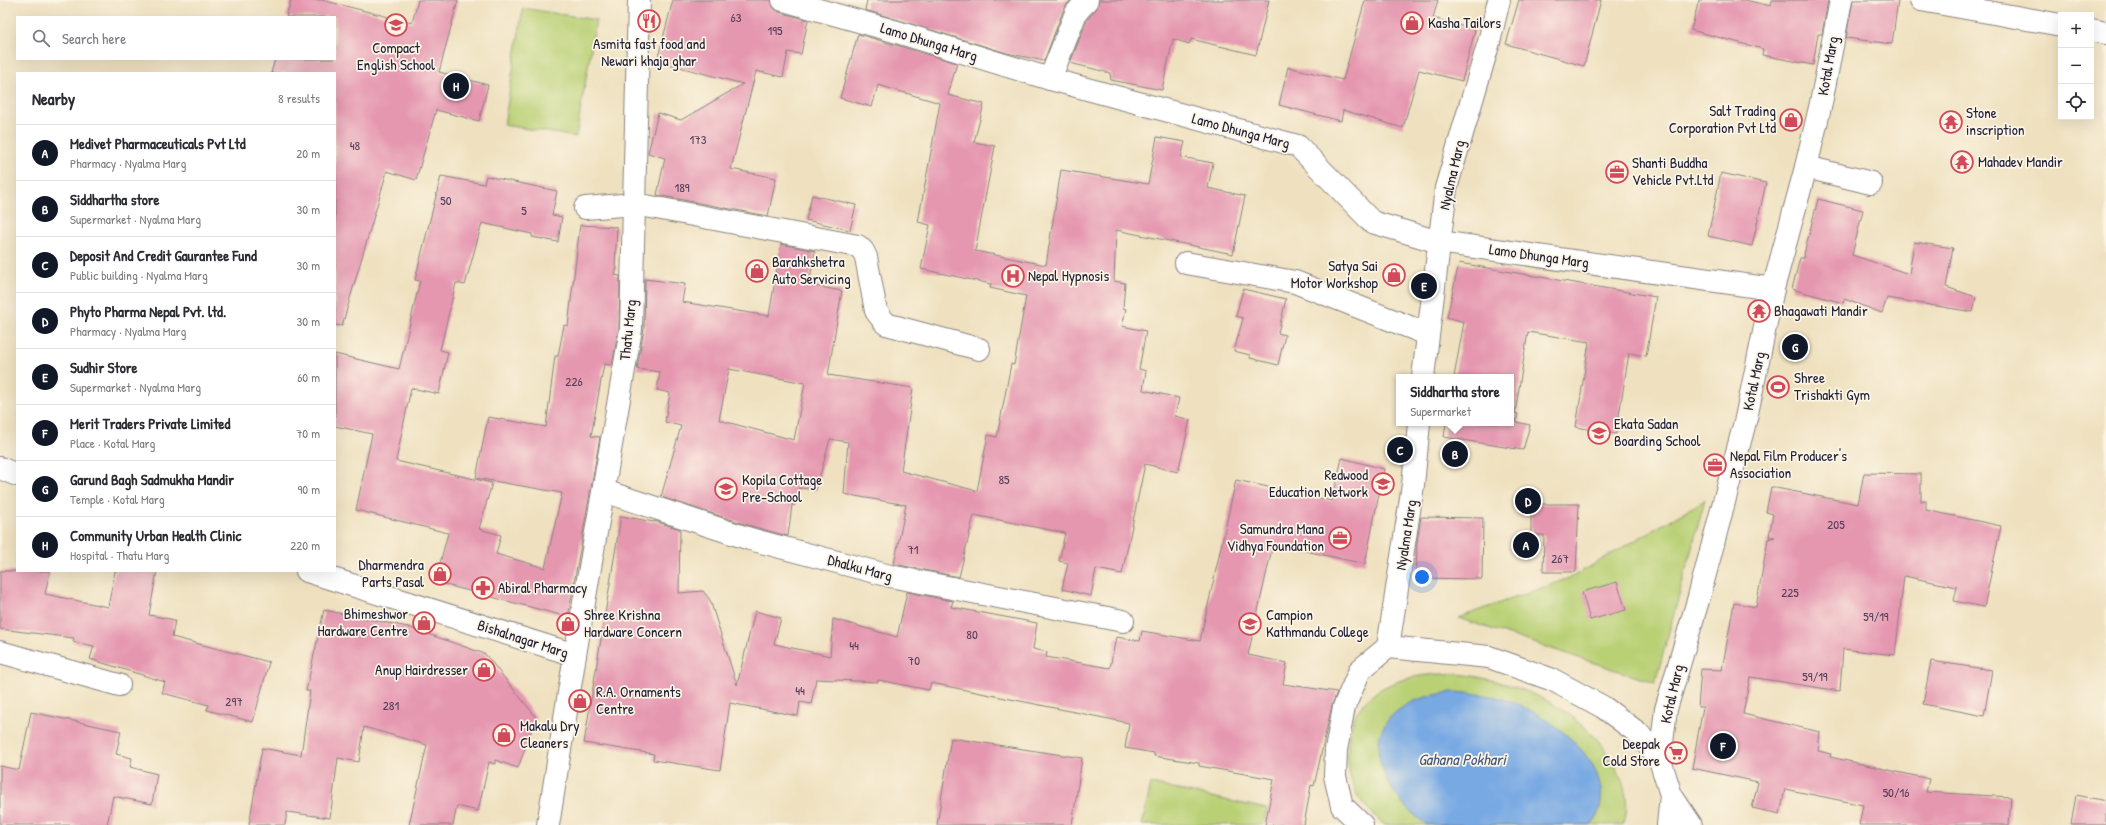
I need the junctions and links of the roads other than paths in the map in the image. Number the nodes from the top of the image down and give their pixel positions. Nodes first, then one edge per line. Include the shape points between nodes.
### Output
1 (639, 0) edge
2 (783, 0) edge
3 (1087, 0) edge
4 (1499, 0) edge
5 (1841, 0) edge
6 (1921, 0) edge
7 (2058, 24) edge
8 (2094, 31) edge
9 (2106, 33) edge
10 (1050, 79) junction
11 (1806, 167) junction
12 (1871, 183) dead end
13 (635, 204) junction
14 (585, 208) dead end
15 (1439, 242) junction
16 (1186, 263) dead end
17 (1773, 289) junction
18 (1427, 334) junction
19 (979, 349) dead end
20 (1423, 374) edge
21 (1419, 426) edge
22 (0, 468) edge
23 (16, 474) edge
24 (604, 491) junction
25 (311, 572) edge
26 (1122, 621) dead end
27 (1388, 647) junction
28 (0, 652) edge
29 (575, 655) junction
30 (119, 685) dead end
31 (1660, 760) junction
32 (1671, 795) junction
33 (548, 825) edge
34 (1362, 825) edge
35 (1668, 825) edge
36 (1691, 825) edge

1 - 13 street, Thatu Marg
2 - 10 street, Lamo Dhunga Marg
3 - 10 street via 1076,13
4 - 15 street, Nyalma Marg via 1446,188
5 - 11 street, Kotal Marg
6 - 7 street
8 - 9 street
10 - 15 street, Lamo Dhunga Marg via 1298,146 1372,222
11 - 12 street
11 - 17 street, Kotal Marg
13 - 14 street
13 - 19 street via 858,246 866,258 876,311 886,324
13 - 24 street, Thatu Marg via 631,328
15 - 17 street, Lamo Dhunga Marg
15 - 18 street, Nyalma Marg
16 - 18 street via 1295,282
17 - 31 street, Kotal Marg via 1746,418 1699,597 1666,709
18 - 20 street, Nyalma Marg
21 - 27 street, Nyalma Marg via 1413,485
22 - 23 street
24 - 26 street, Dhalku Marg via 750,539 890,576
24 - 29 street, Thatu Marg
25 - 29 street, Bishalnagar Marg
27 - 31 street via 1489,657 1553,680 1603,707 1638,734
27 - 34 street via 1360,670 1344,707 1336,750 1335,776 1342,806
28 - 30 street
29 - 33 street, Bishalnagar Marg
31 - 32 street
32 - 35 street
32 - 36 street

